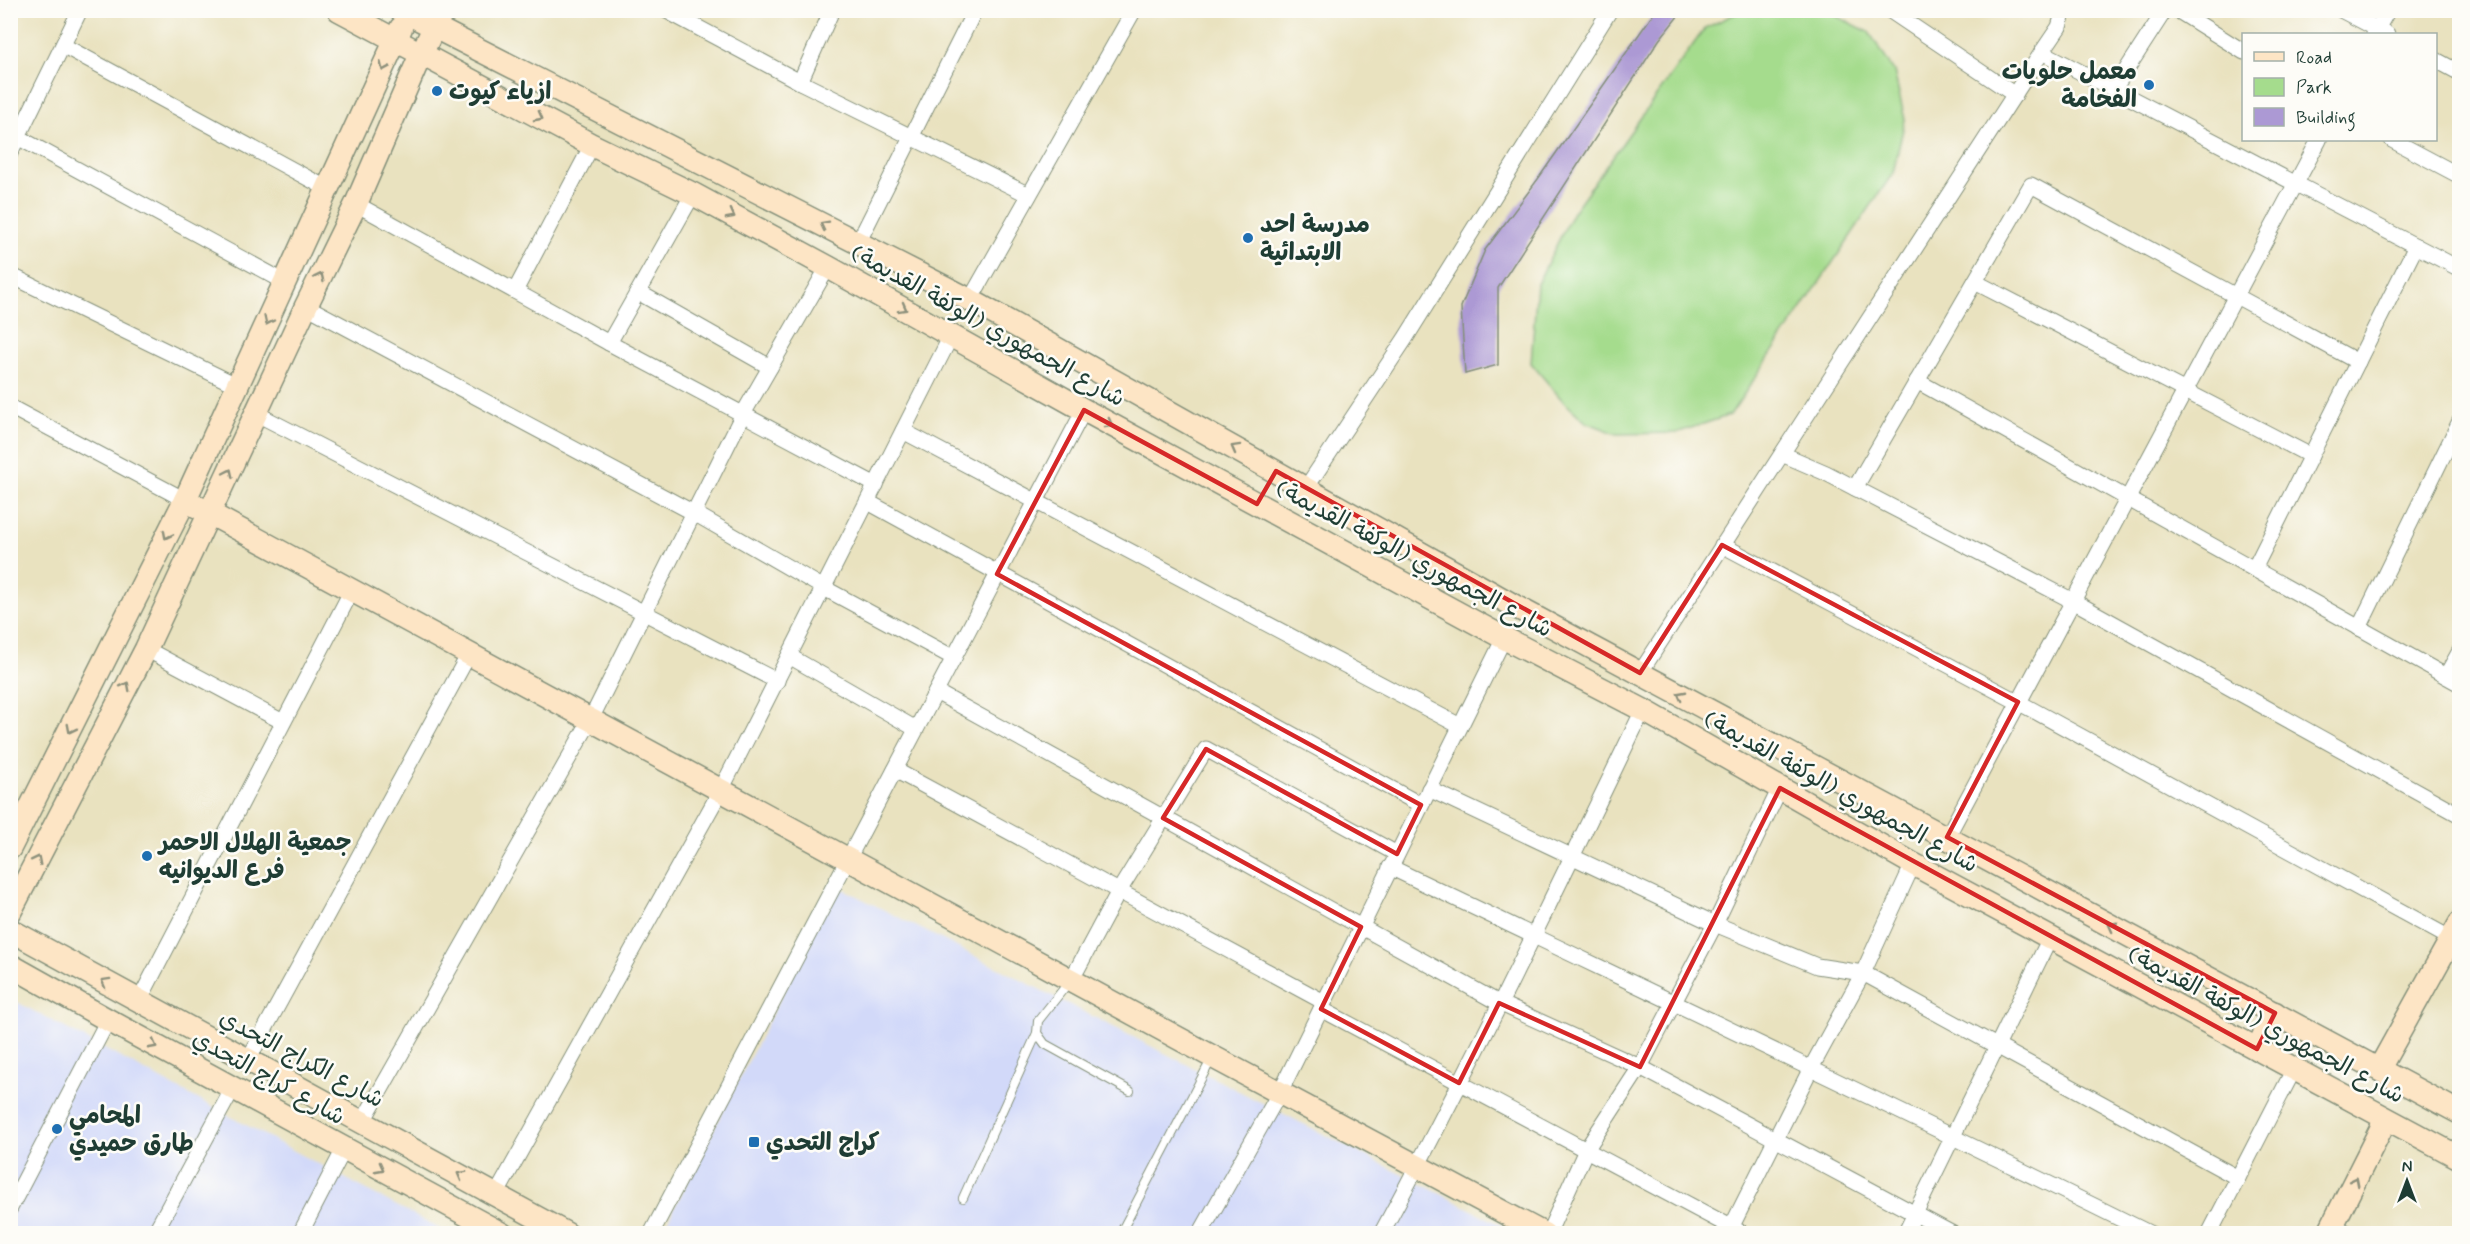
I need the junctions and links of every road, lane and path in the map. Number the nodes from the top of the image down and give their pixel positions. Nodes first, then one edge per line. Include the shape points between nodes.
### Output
1 (80, 10) edge
2 (339, 10) edge
3 (665, 10) edge
4 (832, 10) edge
5 (975, 10) edge
6 (1134, 10) edge
7 (1610, 10) edge
8 (1889, 10) edge
9 (2064, 10) edge
10 (2165, 10) edge
11 (2177, 10) edge
12 (2341, 10) edge
13 (2388, 10) edge
14 (406, 11) edge
15 (439, 19) edge
16 (2380, 33) edge
17 (395, 41) junction
18 (64, 46) junction
19 (2242, 51) edge
20 (2042, 52) junction
21 (421, 54) junction
22 (2437, 61) edge
23 (2460, 73) edge
24 (800, 82) junction
25 (2114, 89) junction
26 (2015, 95) junction
27 (14, 135) edge
28 (913, 138) junction
29 (2318, 141) edge
30 (2394, 141) edge
31 (592, 145) junction
32 (10, 153) edge
33 (2460, 176) edge
34 (2296, 184) junction
35 (328, 189) junction
36 (693, 194) junction
37 (1029, 195) junction
38 (356, 204) junction
39 (858, 243) junction
40 (2416, 246) junction
41 (828, 267) junction
42 (2460, 268) edge
43 (10, 275) edge
44 (285, 282) junction
45 (1975, 282) junction
46 (515, 291) junction
47 (638, 292) junction
48 (2236, 296) junction
49 (970, 300) junction
50 (306, 306) junction
51 (1026, 331) junction
52 (952, 334) junction
53 (609, 343) junction
54 (2358, 362) junction
55 (1008, 366) junction
56 (770, 367) junction
57 (1917, 381) junction
58 (238, 386) junction
59 (2186, 392) junction
60 (10, 407) edge
61 (1084, 410) junction
62 (257, 414) junction
63 (743, 414) junction
64 (2460, 421) edge
65 (903, 431) junction
66 (1782, 454) junction
67 (2311, 456) junction
68 (1276, 471) junction
69 (876, 484) junction
70 (1306, 488) junction
71 (1855, 488) junction
72 (2128, 499) junction
73 (185, 500) junction
74 (868, 502) junction
75 (1035, 503) junction
76 (1257, 504) junction
77 (210, 513) junction
78 (694, 513) junction
79 (1722, 545) junction
80 (2254, 569) junction
81 (997, 574) junction
82 (824, 588) junction
83 (352, 590) junction
84 (2073, 601) junction
85 (644, 613) junction
86 (2359, 628) junction
87 (1504, 638) junction
88 (146, 649) junction
89 (2460, 651) edge
90 (469, 654) junction
91 (789, 656) junction
92 (954, 658) junction
93 (1640, 673) junction
94 (2453, 680) edge
95 (777, 681) junction
96 (936, 692) junction
97 (2018, 702) junction
98 (1642, 710) junction
99 (591, 719) junction
100 (283, 722) junction
101 (1460, 726) junction
102 (916, 729) junction
103 (895, 770) junction
104 (1780, 788) junction
105 (1429, 789) junction
106 (721, 790) junction
107 (1421, 805) junction
108 (2460, 815) edge
109 (1163, 818) junction
110 (1947, 837) junction
111 (10, 848) edge
112 (1571, 858) junction
113 (849, 859) junction
114 (1394, 861) junction
115 (1913, 864) junction
116 (1119, 891) junction
117 (10, 912) edge
118 (1715, 924) junction
119 (1361, 927) junction
120 (10, 930) edge
121 (2457, 935) edge
122 (1533, 936) junction
123 (2050, 938) junction
124 (10, 965) edge
125 (1863, 973) junction
126 (1071, 980) junction
127 (139, 1001) junction
128 (1499, 1003) junction
129 (1673, 1004) junction
130 (1322, 1006) junction
131 (2275, 1013) junction
132 (108, 1020) junction
133 (1037, 1033) junction
134 (1998, 1046) junction
135 (2257, 1049) junction
136 (1213, 1057) junction
137 (248, 1060) junction
138 (1640, 1067) junction
139 (2294, 1069) junction
140 (2379, 1069) junction
141 (1810, 1070) junction
142 (1459, 1083) junction
143 (233, 1088) junction
144 (1130, 1091) dead end
145 (1280, 1092) junction
146 (2454, 1110) edge
147 (2386, 1119) junction
148 (363, 1121) junction
149 (1953, 1136) junction
150 (1775, 1140) junction
151 (2429, 1142) junction
152 (344, 1149) junction
153 (1586, 1150) junction
154 (2460, 1158) edge
155 (1417, 1167) junction
156 (2238, 1178) junction
157 (496, 1194) junction
158 (963, 1198) dead end
159 (10, 1208) edge
160 (1915, 1213) junction
161 (478, 1228) edge
162 (2337, 1230) edge
163 (1734, 1231) edge
164 (154, 1233) edge
165 (300, 1233) edge
166 (502, 1233) edge
167 (567, 1233) edge
168 (651, 1233) edge
169 (1120, 1233) edge
170 (1200, 1233) edge
171 (1381, 1233) edge
172 (1546, 1233) edge
173 (1905, 1233) edge
174 (1953, 1233) edge
175 (2151, 1233) edge
176 (2209, 1233) edge

1 - 18 street
2 - 17 main road, شارع الجمهوري (الوكفة القديمة)
3 - 24 street
4 - 24 street
5 - 28 street
6 - 37 street
7 - 70 street via 1405,339
8 - 26 street
9 - 20 street via 2059,27
10 - 25 street
11 - 19 street
12 - 16 street
13 - 16 street
14 - 15 main road, شارع الجمهوري (الوكفة القديمة)
14 - 17 main road
15 - 21 main road
39 -> 15 main road, شارع الجمهوري (الوكفة القديمة)
17 - 21 main road, شارع الجمهوري (الوكفة القديمة)
17 -> 35 main road
18 - 27 street
18 - 35 street
20 - 25 street
20 - 26 street
21 -> 31 main road, شارع الجمهوري (الوكفة القديمة)
21 - 38 main road
22 - 23 street
24 - 28 street
25 - 34 street
26 - 66 street
27 - 32 street
27 - 44 street
28 - 37 street
28 - 39 street
29 - 34 street
30 - 33 street
31 - 36 main road, شارع الجمهوري (الوكفة القديمة)
31 - 46 street
34 - 40 street
34 - 48 street
35 - 44 main road
36 -> 41 main road, شارع الجمهوري (الوكفة القديمة)
36 - 47 street
37 - 49 street
38 - 46 street
50 -> 38 main road
39 - 49 main road, شارع الجمهوري (الوكفة القديمة)
40 - 42 street
40 - 54 street
41 -> 52 main road, شارع الجمهوري (الوكفة القديمة)
41 - 56 street
43 - 58 street
44 -> 58 main road
45 - 48 street via 2031,185
45 - 57 street
45 - 59 street
46 - 53 street
47 - 53 street
47 - 56 street
48 - 54 street
48 - 59 street
49 - 51 main road, شارع الجمهوري (الوكفة القديمة)
50 - 62 main road
50 - 78 street
51 - 55 main road
68 -> 51 main road, شارع الجمهوري (الوكفة القديمة)
52 - 55 main road, شارع الجمهوري (الوكفة القديمة)
52 - 65 street
53 - 63 street
54 - 67 street
55 - 61 main road, شارع الجمهوري (الوكفة القديمة)
56 - 63 street
57 - 71 street
57 - 72 street
58 - 73 main road
59 - 67 street
59 - 72 street
60 - 73 street
61 - 75 street
61 -> 76 main road, شارع الجمهوري (الوكفة القديمة)
77 -> 62 main road
62 - 85 street
63 - 69 street
63 - 78 street
64 - 86 street
65 - 69 street
65 - 75 street
66 - 71 street
66 - 79 street
67 - 80 street
68 - 70 main road, شارع الجمهوري (الوكفة القديمة)
68 - 76 main road
69 - 74 street
70 - 93 main road, شارع الجمهوري (الوكفة القديمة)
71 - 84 street
72 - 80 street
72 - 84 street
73 - 77 main road
73 -> 111 main road
74 - 81 street
74 - 82 street
75 - 81 street
75 - 101 street
76 - 87 main road, شارع الجمهوري (الوكفة القديمة)
77 - 83 main road
77 - 88 main road
78 - 82 street
78 - 85 street
79 - 93 street
79 - 97 street
80 - 86 street
81 - 92 street
81 - 107 street
82 - 91 street
82 - 92 street
83 - 90 main road
83 - 100 street
84 - 97 street
84 - 108 street
85 - 95 street
85 - 99 street
86 - 94 street
87 - 98 main road, شارع الجمهوري (الوكفة القديمة)
87 - 101 street
88 - 100 street
117 -> 88 main road
89 - 94 street
90 - 99 main road
90 - 137 street
91 - 95 street
91 - 102 street
92 - 96 street
110 -> 93 main road, شارع الجمهوري (الوكفة القديمة)
95 - 106 street
96 - 102 street
96 - 109 street
97 - 110 street
97 - 121 street
98 - 104 main road, شارع الجمهوري (الوكفة القديمة)
98 - 112 street
99 - 106 main road
99 - 148 street
100 - 127 street
101 - 105 street
102 - 103 street
103 - 113 street
103 - 116 street
104 - 115 main road, شارع الجمهوري (الوكفة القديمة)
104 - 118 street
105 - 107 street
105 - 112 street
106 - 113 main road
106 - 157 street
107 - 114 street
109 - 114 street via 1206,749
109 - 116 street
109 - 119 street
131 -> 110 main road, شارع الجمهوري (الوكفة القديمة)
112 - 118 street
112 - 122 street
113 - 126 main road
113 - 168 street
114 - 119 street
114 - 122 street
115 - 123 main road, شارع الجمهوري (الوكفة القديمة)
115 - 125 street
116 - 126 street
116 - 130 street
118 - 125 street via 1817,966
118 - 129 street
119 - 128 street
119 - 130 street
127 -> 120 main road, شارع الكراج التحدي
121 - 140 main road
122 - 128 street
122 - 129 street
123 - 134 street
123 - 135 main road, شارع الجمهوري (الوكفة القديمة)
124 - 132 main road, شارع كراج التحدي
125 - 134 street
125 - 141 street
126 - 133 lane via 1038,1021
126 - 136 main road
127 - 137 main road, شارع الكراج التحدي
128 - 138 street
128 - 142 street
129 - 138 street
129 - 141 street
130 - 142 street
130 - 145 street
131 - 135 main road
131 - 140 main road, شارع الجمهوري (الوكفة القديمة)
132 -> 143 main road, شارع كراج التحدي
132 - 159 street
133 - 144 lane via 1045,1044
133 - 158 lane
134 - 149 street
134 - 156 street
135 - 139 main road, شارع الجمهوري (الوكفة القديمة)
136 - 145 main road
136 - 169 lane
137 - 148 main road, شارع الكراج التحدي
138 - 150 street
138 - 153 street
139 - 147 main road, شارع الجمهوري (الوكفة القديمة)
139 - 156 street
140 - 146 main road, شارع الجمهوري (الوكفة القديمة)
141 - 149 street
141 - 150 street
142 - 153 street
142 - 155 street
143 - 152 main road, شارع كراج التحدي
143 - 164 street
145 - 155 main road
145 - 170 street
146 - 151 main road
147 - 151 main road, شارع الجمهوري (الوكفة القديمة)
162 -> 147 main road
157 -> 148 main road, شارع الكراج التحدي
149 - 160 street
149 - 175 street
150 - 160 street
150 - 163 street
151 - 154 main road, شارع الجمهوري (الوكفة القديمة)
152 -> 161 main road, شارع كراج التحدي
152 - 165 street
153 - 163 street
153 - 172 street
155 - 171 street
155 - 172 main road
156 - 176 street
157 - 167 main road, شارع الكراج التحدي
160 - 173 street
160 - 174 street
161 - 166 main road, شارع كراج التحدي

